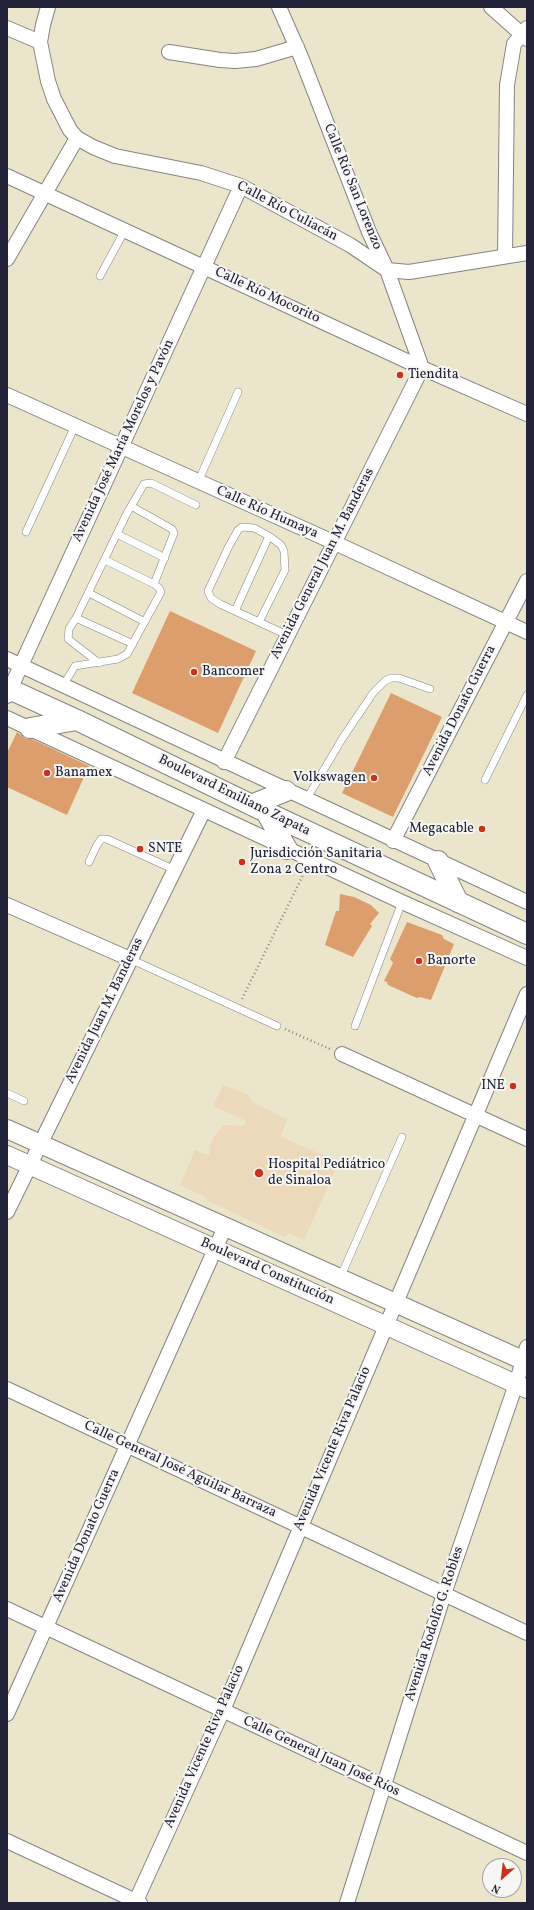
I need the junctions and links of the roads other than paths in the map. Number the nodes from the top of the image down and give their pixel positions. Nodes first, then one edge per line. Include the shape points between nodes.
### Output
1 (48, 7) edge
2 (279, 7) edge
3 (491, 7) edge
4 (7, 28) edge
5 (525, 34) edge
6 (40, 42) junction
7 (297, 47) junction
8 (169, 52) dead end
9 (77, 138) junction
10 (7, 176) edge
11 (241, 186) junction
12 (44, 193) junction
13 (125, 230) junction
14 (527, 253) edge
15 (505, 256) junction
16 (7, 259) edge
17 (204, 266) junction
18 (386, 270) junction
19 (100, 276) dead end
20 (422, 368) junction
21 (238, 392) dead end
22 (7, 395) edge
23 (527, 414) edge
24 (75, 426) junction
25 (121, 448) junction
26 (198, 482) junction
27 (131, 506) junction
28 (196, 506) dead end
29 (26, 532) dead end
30 (117, 534) junction
31 (269, 536) junction
32 (333, 542) junction
33 (165, 558) junction
34 (105, 560) junction
35 (527, 581) edge
36 (154, 584) junction
37 (89, 593) junction
38 (235, 611) junction
39 (76, 618) junction
40 (145, 622) junction
41 (258, 622) junction
42 (506, 623) junction
43 (527, 632) edge
44 (287, 635) junction
45 (133, 644) junction
46 (7, 659) edge
47 (99, 662) junction
48 (21, 665) junction
49 (64, 684) junction
50 (430, 689) dead end
51 (8, 691) edge
52 (527, 695) edge
53 (7, 718) edge
54 (77, 720) junction
55 (30, 728) junction
56 (224, 762) junction
57 (485, 780) dead end
58 (286, 790) junction
59 (306, 800) junction
60 (259, 809) junction
61 (204, 810) junction
62 (393, 840) junction
63 (287, 849) junction
64 (438, 861) junction
65 (89, 862) dead end
66 (175, 870) junction
67 (402, 902) junction
68 (458, 902) junction
69 (527, 902) edge
70 (7, 905) edge
71 (527, 934) edge
72 (527, 958) edge
73 (130, 959) junction
74 (527, 994) edge
75 (277, 1026) road end
76 (355, 1026) dead end
77 (342, 1054) road end
78 (7, 1094) edge
79 (24, 1101) dead end
80 (474, 1115) junction
81 (7, 1129) edge
82 (402, 1137) dead end
83 (527, 1139) edge
84 (40, 1144) junction
85 (7, 1155) edge
86 (29, 1165) junction
87 (7, 1212) edge
88 (225, 1227) junction
89 (216, 1249) junction
90 (339, 1278) junction
91 (396, 1304) junction
92 (385, 1325) junction
93 (526, 1357) edge
94 (522, 1386) edge
95 (7, 1388) edge
96 (128, 1446) junction
97 (300, 1526) junction
98 (444, 1594) junction
99 (7, 1609) edge
100 (46, 1627) junction
101 (527, 1633) edge
102 (223, 1710) junction
103 (7, 1714) edge
104 (382, 1786) junction
105 (7, 1841) edge
106 (527, 1853) edge
107 (137, 1902) edge
108 (347, 1903) edge

1 - 6 street, Calle Río Culiacán
2 - 7 street, Calle Río San Lorenzo
3 - 5 street
4 - 6 street
5 - 15 street via 514,44 507,85
6 - 9 street, Calle Río Culiacán via 54,99 64,120
7 - 8 street via 256,59 234,61
7 - 18 street, Calle Río San Lorenzo
9 - 11 street, Calle Río Culiacán via 116,156 201,173
9 - 12 street
10 - 12 street, Calle Río Mocorito
11 - 17 street, Avenida José María Morelos y Pavón
11 - 18 street, Calle Río Culiacán via 350,245
12 - 13 street, Calle Río Mocorito
12 - 16 street
13 - 17 street, Calle Río Mocorito
13 - 19 lane
14 - 15 street, Calle Río Culiacán
15 - 18 street, Calle Río Culiacán via 409,272
17 - 20 street, Calle Río Mocorito
17 - 25 street, Avenida José María Morelos y Pavón
18 - 20 street, Calle Río San Lorenzo
20 - 23 street, Calle Río Mocorito
20 - 32 street, Avenida General Juan M. Banderas
21 - 26 lane
22 - 24 street, Calle Río Humaya
24 - 25 street, Calle Río Humaya
24 - 29 lane
25 - 26 street, Calle Río Humaya
25 - 48 street, Avenida José María Morelos y Pavón
26 - 32 street, Calle Río Humaya
27 - 28 lane via 141,488 148,482
27 - 30 lane
27 - 33 lane via 172,528 174,533
30 - 33 lane
30 - 34 lane
31 - 38 lane
31 - 38 lane via 248,527 238,530 209,585 211,598
31 - 41 lane via 281,545 286,564
32 - 42 street, Calle Río Humaya
32 - 44 street, Avenida General Juan M. Banderas
33 - 36 lane
34 - 36 lane
34 - 37 lane
35 - 42 street, Avenida Donato Guerra
36 - 40 lane via 161,592
37 - 39 lane
37 - 40 lane
38 - 41 lane
39 - 45 lane
39 - 47 lane via 69,629 68,639
40 - 45 lane
41 - 44 lane
42 - 43 street, Calle Río Humaya
42 - 62 street, Avenida Donato Guerra
44 - 56 street, Avenida General Juan M. Banderas
45 - 47 lane via 123,657
46 - 48 street, Boulevard Emiliano Zapata
47 - 49 lane via 74,666
48 - 49 street, Boulevard Emiliano Zapata
48 - 51 street, Avenida José María Morelos y Pavón
49 - 56 street, Boulevard Emiliano Zapata
50 - 59 lane via 399,678 385,681 373,693
51 - 54 main road, Boulevard Emiliano Zapata
52 - 57 lane
53 - 55 street, Boulevard Emiliano Zapata
54 - 55 main road
54 - 60 main road, Boulevard Emiliano Zapata
55 - 61 street, Boulevard Emiliano Zapata
56 - 58 street, Boulevard Emiliano Zapata
58 - 59 street, Boulevard Emiliano Zapata
58 - 60 main road
59 - 62 street, Boulevard Emiliano Zapata
60 - 63 main road
60 - 68 main road, Boulevard Emiliano Zapata
61 - 63 street, Boulevard Emiliano Zapata
61 - 66 street, Avenida Juan M. Banderas
62 - 64 street, Boulevard Emiliano Zapata
63 - 67 street, Boulevard Emiliano Zapata
64 - 68 main road
64 - 69 street, Boulevard Emiliano Zapata
65 - 66 lane via 101,839 107,839
66 - 73 street, Avenida Juan M. Banderas
67 - 72 street, Boulevard Emiliano Zapata
67 - 76 lane
68 - 71 main road, Boulevard Emiliano Zapata
70 - 73 street
73 - 75 lane
73 - 84 street, Avenida Juan M. Banderas
74 - 80 street, Avenida Vicente Riva Palacio
77 - 80 street
78 - 79 lane
80 - 83 street
80 - 91 street, Avenida Vicente Riva Palacio
81 - 84 street, Boulevard Constitución
82 - 90 lane
84 - 86 street, Avenida Juan M. Banderas
84 - 88 street, Boulevard Constitución
85 - 86 street, Boulevard Constitución
86 - 87 street, Avenida Juan M. Banderas
86 - 89 street, Boulevard Constitución
88 - 89 street, Avenida Donato Guerra
88 - 90 street, Boulevard Constitución
89 - 92 street, Boulevard Constitución
89 - 96 street, Avenida Donato Guerra
90 - 91 street, Boulevard Constitución
91 - 92 street, Avenida Vicente Riva Palacio
91 - 93 street, Boulevard Constitución
92 - 94 street, Boulevard Constitución
92 - 97 street, Avenida Vicente Riva Palacio
93 - 94 street, Avenida Rodolfo G. Robles
94 - 98 street, Avenida Rodolfo G. Robles
95 - 96 street, Calle General José Aguilar Barraza
96 - 97 street, Calle General José Aguilar Barraza
96 - 100 street, Avenida Donato Guerra
97 - 98 street, Calle General José Aguilar Barraza
97 - 102 street, Avenida Vicente Riva Palacio
98 - 101 street, Calle General José Aguilar Barraza
98 - 104 street, Avenida Rodolfo G. Robles
99 - 100 street, Calle General Juan José Ríos
100 - 102 street, Calle General Juan José Ríos
100 - 103 street, Avenida Donato Guerra
102 - 104 street, Calle General Juan José Ríos
102 - 107 street, Avenida Vicente Riva Palacio
104 - 106 street, Calle General Juan José Ríos
104 - 108 street, Avenida Rodolfo G. Robles
105 - 107 street

